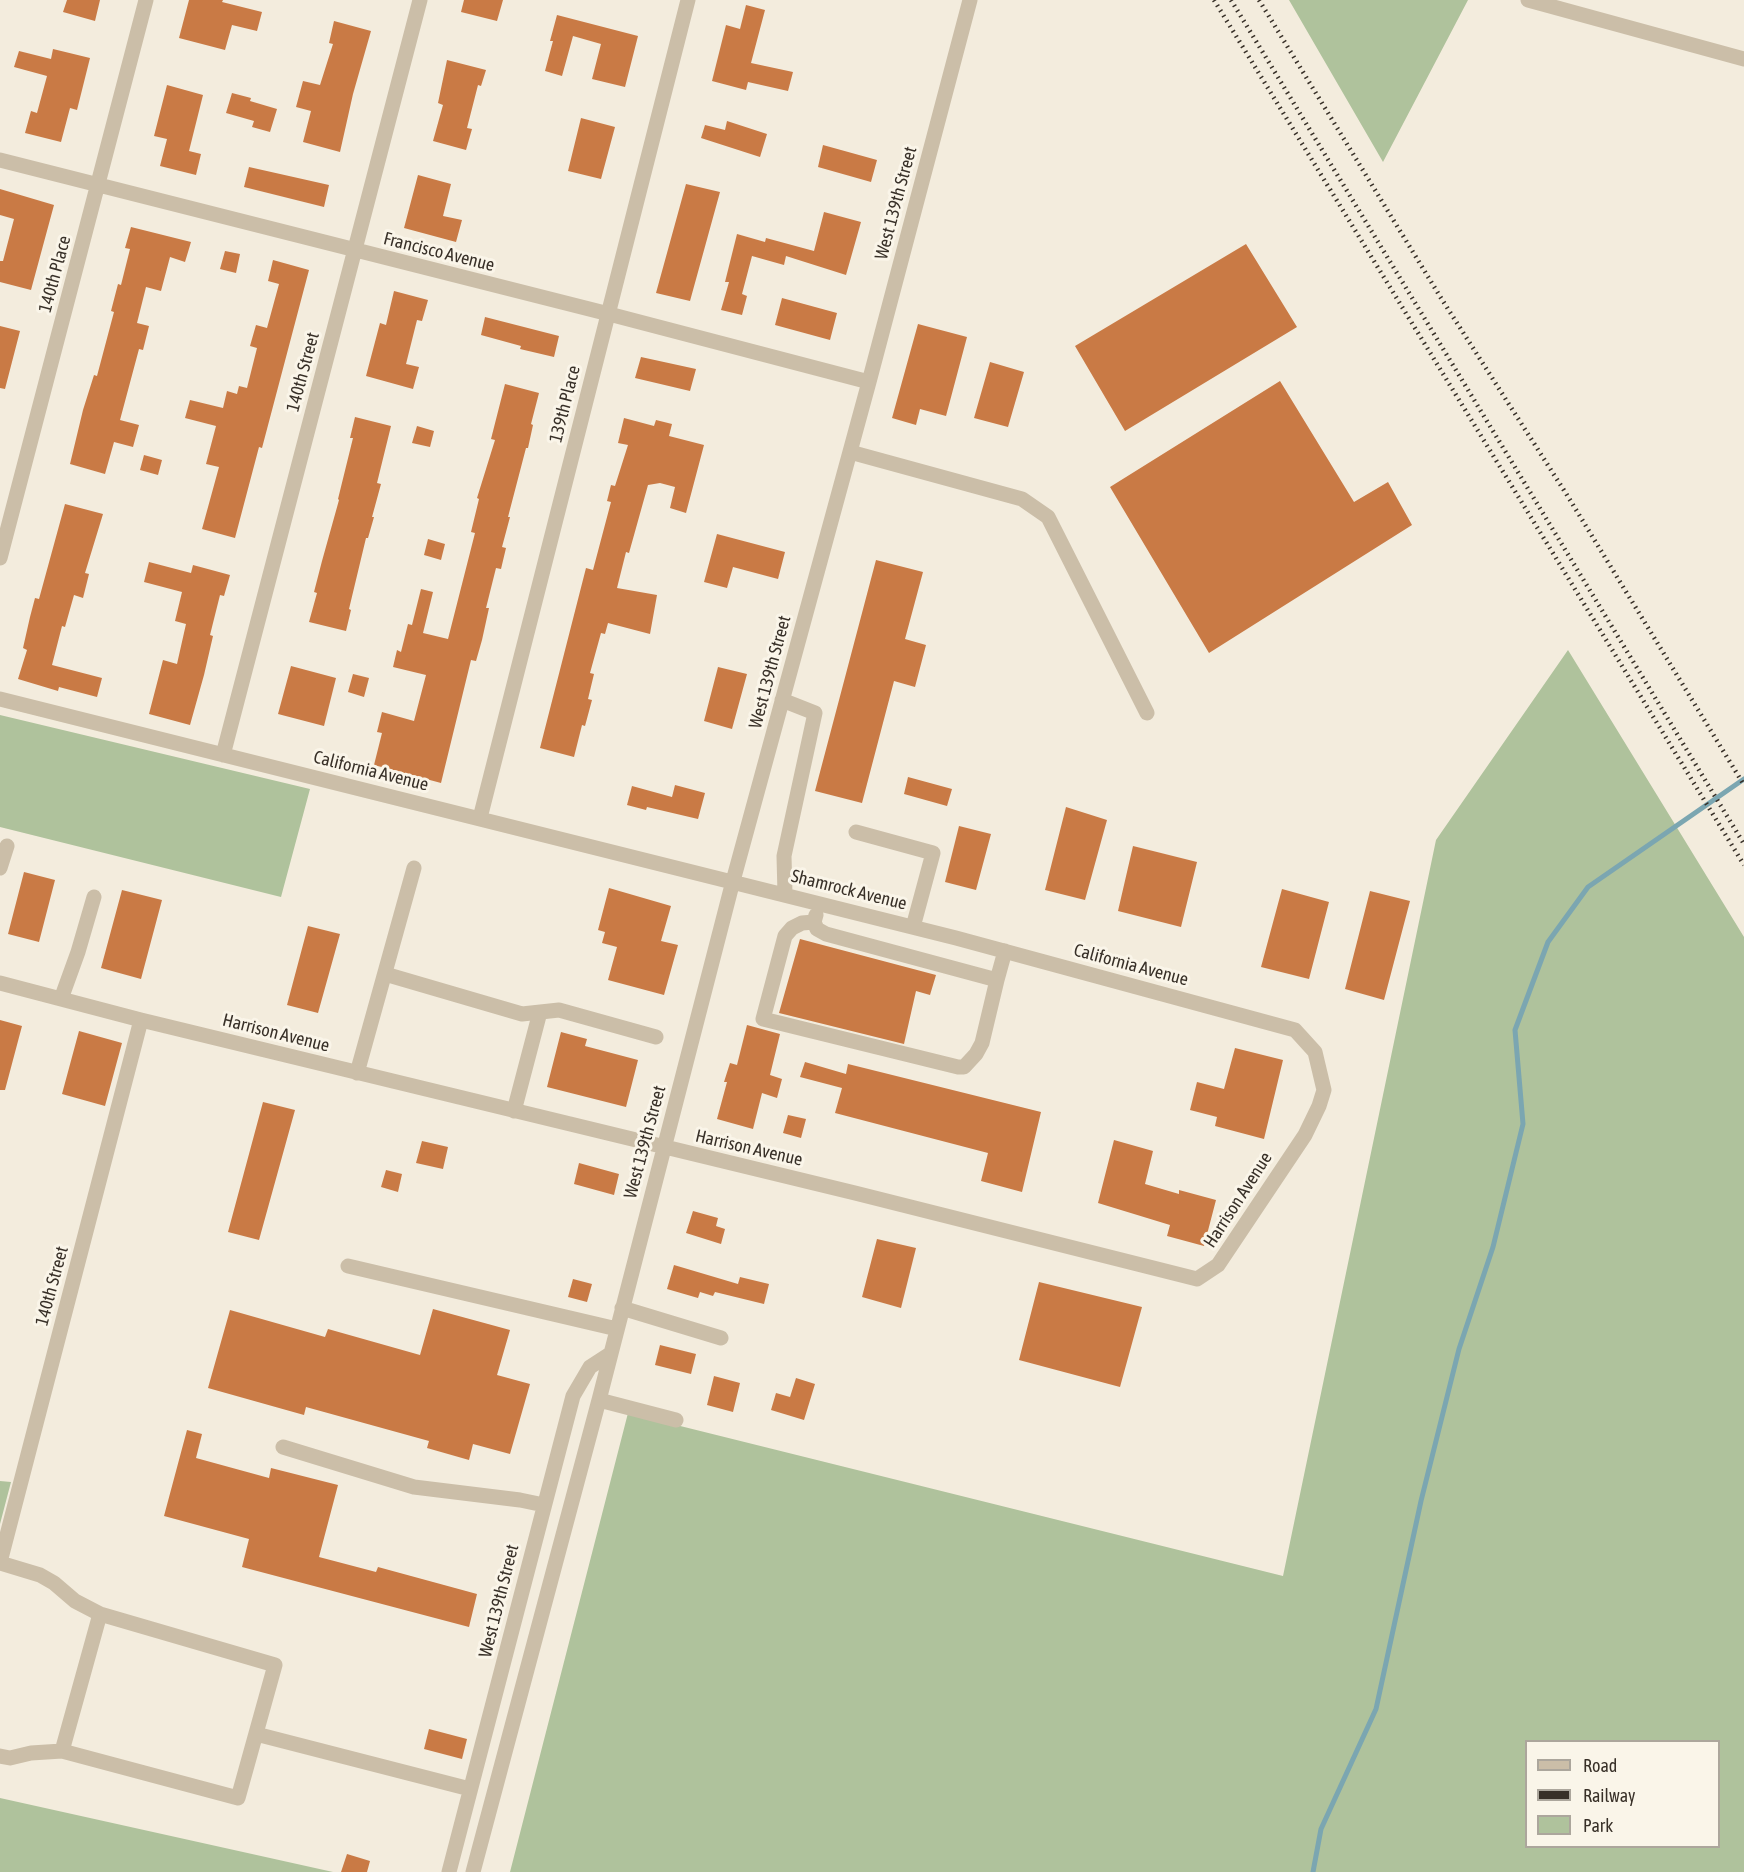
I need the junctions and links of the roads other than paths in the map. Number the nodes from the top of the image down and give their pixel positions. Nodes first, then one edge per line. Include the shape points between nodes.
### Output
1 (146, 0) edge
2 (420, 0) edge
3 (688, 0) edge
4 (970, 0) edge
5 (1528, 0) edge
6 (1744, 59) edge
7 (0, 160) edge
8 (99, 185) junction
9 (356, 251) junction
10 (609, 314) junction
11 (869, 382) junction
12 (850, 452) junction
13 (0, 558) edge
14 (0, 699) edge
15 (782, 700) junction
16 (1147, 713) dead end
17 (223, 754) junction
18 (480, 818) junction
19 (856, 831) dead end
20 (7, 846) dead end
21 (0, 868) edge
22 (414, 868) dead end
23 (733, 881) junction
24 (785, 894) junction
25 (94, 897) dead end
26 (819, 903) junction
27 (814, 922) junction
28 (913, 927) junction
29 (956, 938) joint
30 (1005, 951) junction
31 (385, 974) junction
32 (997, 980) junction
33 (0, 983) edge
34 (61, 999) junction
35 (540, 1012) junction
36 (141, 1020) junction
37 (1295, 1030) joint
38 (656, 1037) dead end
39 (357, 1073) junction
40 (514, 1111) junction
41 (663, 1147) junction
42 (348, 1266) dead end
43 (622, 1308) junction
44 (617, 1329) junction
45 (721, 1338) dead end
46 (610, 1354) junction
47 (599, 1400) junction
48 (676, 1420) dead end
49 (282, 1447) dead end
50 (544, 1505) junction
51 (0, 1563) edge
52 (100, 1614) junction
53 (256, 1734) junction
54 (62, 1750) junction
55 (0, 1756) edge
56 (470, 1789) junction
57 (449, 1872) edge
58 (473, 1872) edge

1 - 8 street, 140th Place
2 - 9 street, 140th Street
3 - 10 street, 139th Place
4 - 11 street, West 139th Street
5 - 6 street
7 - 8 street, Francisco Avenue
8 - 9 street, Francisco Avenue
8 - 13 street, 140th Place
9 - 10 street, Francisco Avenue
9 - 17 street, 140th Street
10 - 11 street, Francisco Avenue
10 - 18 street, 139th Place
11 - 12 street, West 139th Street
12 - 15 street, West 139th Street
12 - 16 street via 1022,499 1048,517
14 - 17 street, California Avenue
15 - 23 street, West 139th Street
15 - 24 street via 815,713 784,856
17 - 18 street, California Avenue
18 - 23 street, California Avenue
19 - 28 street via 933,853
20 - 21 street
22 - 31 street
23 - 24 street, Shamrock Avenue
23 - 41 street, West 139th Street
24 - 26 street, Shamrock Avenue
25 - 34 street
26 - 27 street
26 - 28 street, Shamrock Avenue
27 - 32 street via 816,929 826,934
27 - 32 street via 802,923 785,936 763,1019 964,1067 981,1043
28 - 29 street, Shamrock Avenue
29 - 30 street, California Avenue
30 - 32 street
30 - 37 street, California Avenue
31 - 35 street via 522,1014
31 - 39 street
33 - 34 street, Harrison Avenue
34 - 36 street, Harrison Avenue
35 - 38 street via 559,1010
35 - 40 street
36 - 39 street, Harrison Avenue
36 - 51 street, 140th Street
37 - 41 street, Harrison Avenue via 1315,1052 1324,1090 1319,1106 1305,1135 1218,1265 1197,1280
39 - 40 street, Harrison Avenue
40 - 41 street, Harrison Avenue
41 - 43 street, West 139th Street
42 - 44 street
43 - 44 street, West 139th Street
43 - 45 street
44 - 46 street, West 139th Street
46 - 47 street, West 139th Street
46 - 50 street, West 139th Street via 590,1367 573,1396
47 - 48 street
47 - 58 street, West 139th Street
49 - 50 street via 414,1487
50 - 56 street, West 139th Street
51 - 52 street via 40,1575
52 - 53 street via 275,1665
52 - 54 street
53 - 54 street via 238,1798
53 - 56 street
54 - 55 street
56 - 57 street, West 139th Street

